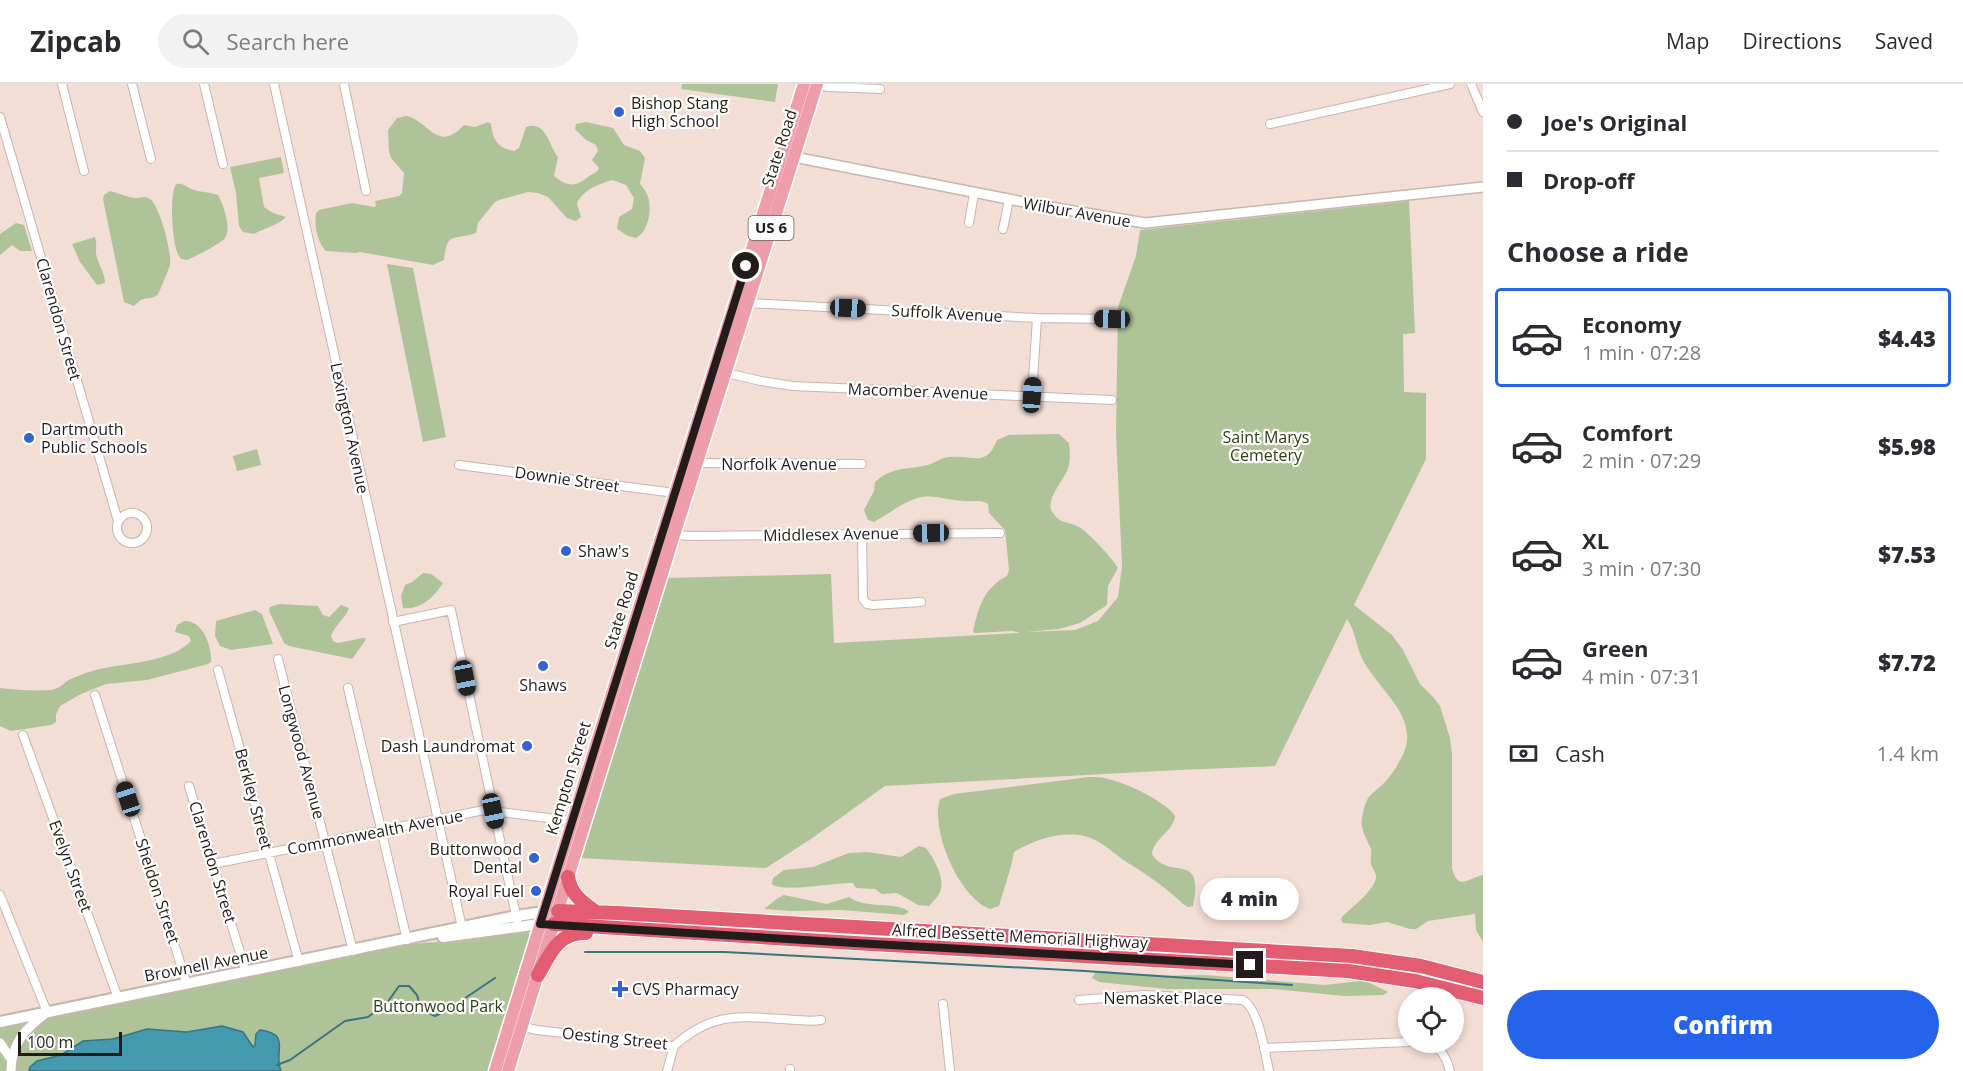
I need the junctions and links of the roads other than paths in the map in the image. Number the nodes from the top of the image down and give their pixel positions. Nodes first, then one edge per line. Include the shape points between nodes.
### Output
1 (62, 84) edge
2 (132, 84) edge
3 (204, 84) edge
4 (274, 84) edge
5 (344, 84) edge
6 (804, 84) edge
7 (817, 84) edge
8 (1450, 84) edge
9 (1472, 84) edge
10 (880, 89) dead end
11 (1483, 112) edge
12 (0, 117) edge
13 (1270, 124) dead end
14 (787, 156) junction
15 (151, 159) dead end
16 (223, 164) dead end
17 (84, 171) dead end
18 (1483, 187) edge
19 (366, 190) dead end
20 (974, 193) junction
21 (1009, 200) junction
22 (969, 223) dead end
23 (1003, 229) dead end
24 (747, 303) junction
25 (1037, 318) junction
26 (1112, 319) dead end
27 (719, 371) junction
28 (1032, 395) junction
29 (1112, 400) dead end
30 (697, 463) junction
31 (862, 464) dead end
32 (459, 465) dead end
33 (675, 493) junction
34 (118, 521) dead end
35 (668, 533) junction
36 (1000, 533) dead end
37 (862, 534) junction
38 (921, 602) dead end
39 (393, 622) junction
40 (278, 659) dead end
41 (218, 670) dead end
42 (348, 688) dead end
43 (95, 695) dead end
44 (616, 702) junction
45 (23, 735) dead end
46 (189, 786) dead end
47 (493, 811) junction
48 (438, 819) junction
49 (573, 821) junction
50 (382, 831) junction
51 (325, 842) junction
52 (269, 853) junction
53 (213, 864) junction
54 (568, 877) junction
55 (0, 895) edge
56 (596, 912) junction
57 (549, 918) junction
58 (517, 921) junction
59 (667, 931) junction
60 (463, 932) junction
61 (413, 939) junction
62 (353, 951) junction
63 (299, 962) junction
64 (246, 972) junction
65 (538, 975) junction
66 (1483, 982) edge
67 (188, 984) junction
68 (118, 998) junction
69 (1483, 998) edge
70 (1079, 1000) dead end
71 (943, 1004) dead end
72 (47, 1012) junction
73 (821, 1020) dead end
74 (0, 1022) edge
75 (516, 1026) junction
76 (1398, 1042) edge
77 (0, 1043) edge
78 (674, 1046) junction
79 (1264, 1048) junction
80 (1443, 1053) edge
81 (11, 1059) junction
82 (11, 1071) edge
83 (495, 1071) edge
84 (508, 1071) edge
85 (667, 1071) edge
86 (950, 1071) edge
87 (1269, 1071) edge
88 (1450, 1071) edge

1 - 17 street
2 - 15 street
3 - 16 street
4 - 39 street, Lexington Avenue
5 - 19 street
6 - 14 main road, State Road / US 6
7 - 10 street
7 - 14 main road, State Road / US 6
8 - 13 street
9 - 11 street
12 - 34 street, Clarendon Street
14 - 20 street, Wilbur Avenue
14 - 24 main road, State Road / US 6
14 - 27 main road, State Road / US 6
18 - 21 street, Wilbur Avenue via 1145,224
20 - 21 street, Wilbur Avenue
20 - 22 street
21 - 23 street
24 - 25 street, Suffolk Avenue
24 - 27 main road, State Road / US 6
25 - 26 street, Suffolk Avenue
25 - 28 street
27 - 28 street, Macomber Avenue via 793,386
27 - 30 main road, State Road / US 6
27 - 33 main road, State Road / US 6
28 - 29 street, Macomber Avenue
30 - 31 street, Norfolk Avenue
30 - 35 main road, State Road / US 6
32 - 33 street, Downie Street
33 - 35 main road, State Road / US 6
35 - 37 street, Middlesex Avenue
35 - 44 main road, State Road / US 6
36 - 37 street, Middlesex Avenue
37 - 38 street via 863,599 867,604
39 - 47 street via 451,610
39 - 48 street, Lexington Avenue
40 - 51 street, Longwood Avenue
41 - 52 street, Berkley Street
42 - 50 street
43 - 67 street, Sheldon Street
44 - 49 main road, Kempton Street / US 6
44 - 54 main road, Kempton Street / US 6
45 - 68 street, Evelyn Street
46 - 53 street, Clarendon Street
47 - 48 street, Commonwealth Avenue
47 - 49 street, Commonwealth Avenue
47 - 58 street
48 - 50 street, Commonwealth Avenue
48 - 60 street, Lexington Avenue
49 - 57 main road, Kempton Street / US 6
50 - 51 street, Commonwealth Avenue
50 - 61 street
51 - 52 street, Commonwealth Avenue
51 - 62 street, Longwood Avenue
52 - 53 street, Commonwealth Avenue
52 - 63 street, Berkley Street
53 - 64 street, Clarendon Street
54 - 56 highway via 577,899
54 - 57 main road, Kempton Street / US 6
55 - 72 street
56 - 57 highway, Alfred Bessette Memorial Highway
56 - 66 highway, Alfred Bessette Memorial Highway via 1352,956 1415,965
57 - 58 main road, Brownell Avenue
57 - 59 highway, Alfred Bessette Memorial Highway
57 - 65 main road, Kempton Street / US 6
57 - 75 main road, Kempton Street / US 6
58 - 60 main road, Brownell Avenue
59 - 65 highway via 623,935 573,933 558,942
59 - 69 highway, Alfred Bessette Memorial Highway via 1348,971 1415,981
60 - 61 main road, Brownell Avenue
61 - 62 main road, Brownell Avenue
62 - 63 main road, Brownell Avenue
63 - 64 main road, Brownell Avenue
64 - 67 main road, Brownell Avenue
65 - 75 main road, Kempton Street / US 6
67 - 68 main road, Brownell Avenue
68 - 72 main road, Brownell Avenue
70 - 79 street, Nemasket Place via 1144,995 1232,998 1252,1007
71 - 86 street
72 - 74 main road, Brownell Avenue
72 - 81 street via 21,1035
73 - 78 street, Oesting Street via 722,1020 694,1029
75 - 78 street, Oesting Street
75 - 83 main road, Kempton Street / US 6
75 - 84 main road, Kempton Street / US 6
76 - 79 street
77 - 81 street
78 - 85 street
79 - 87 street
80 - 88 street
81 - 82 street

